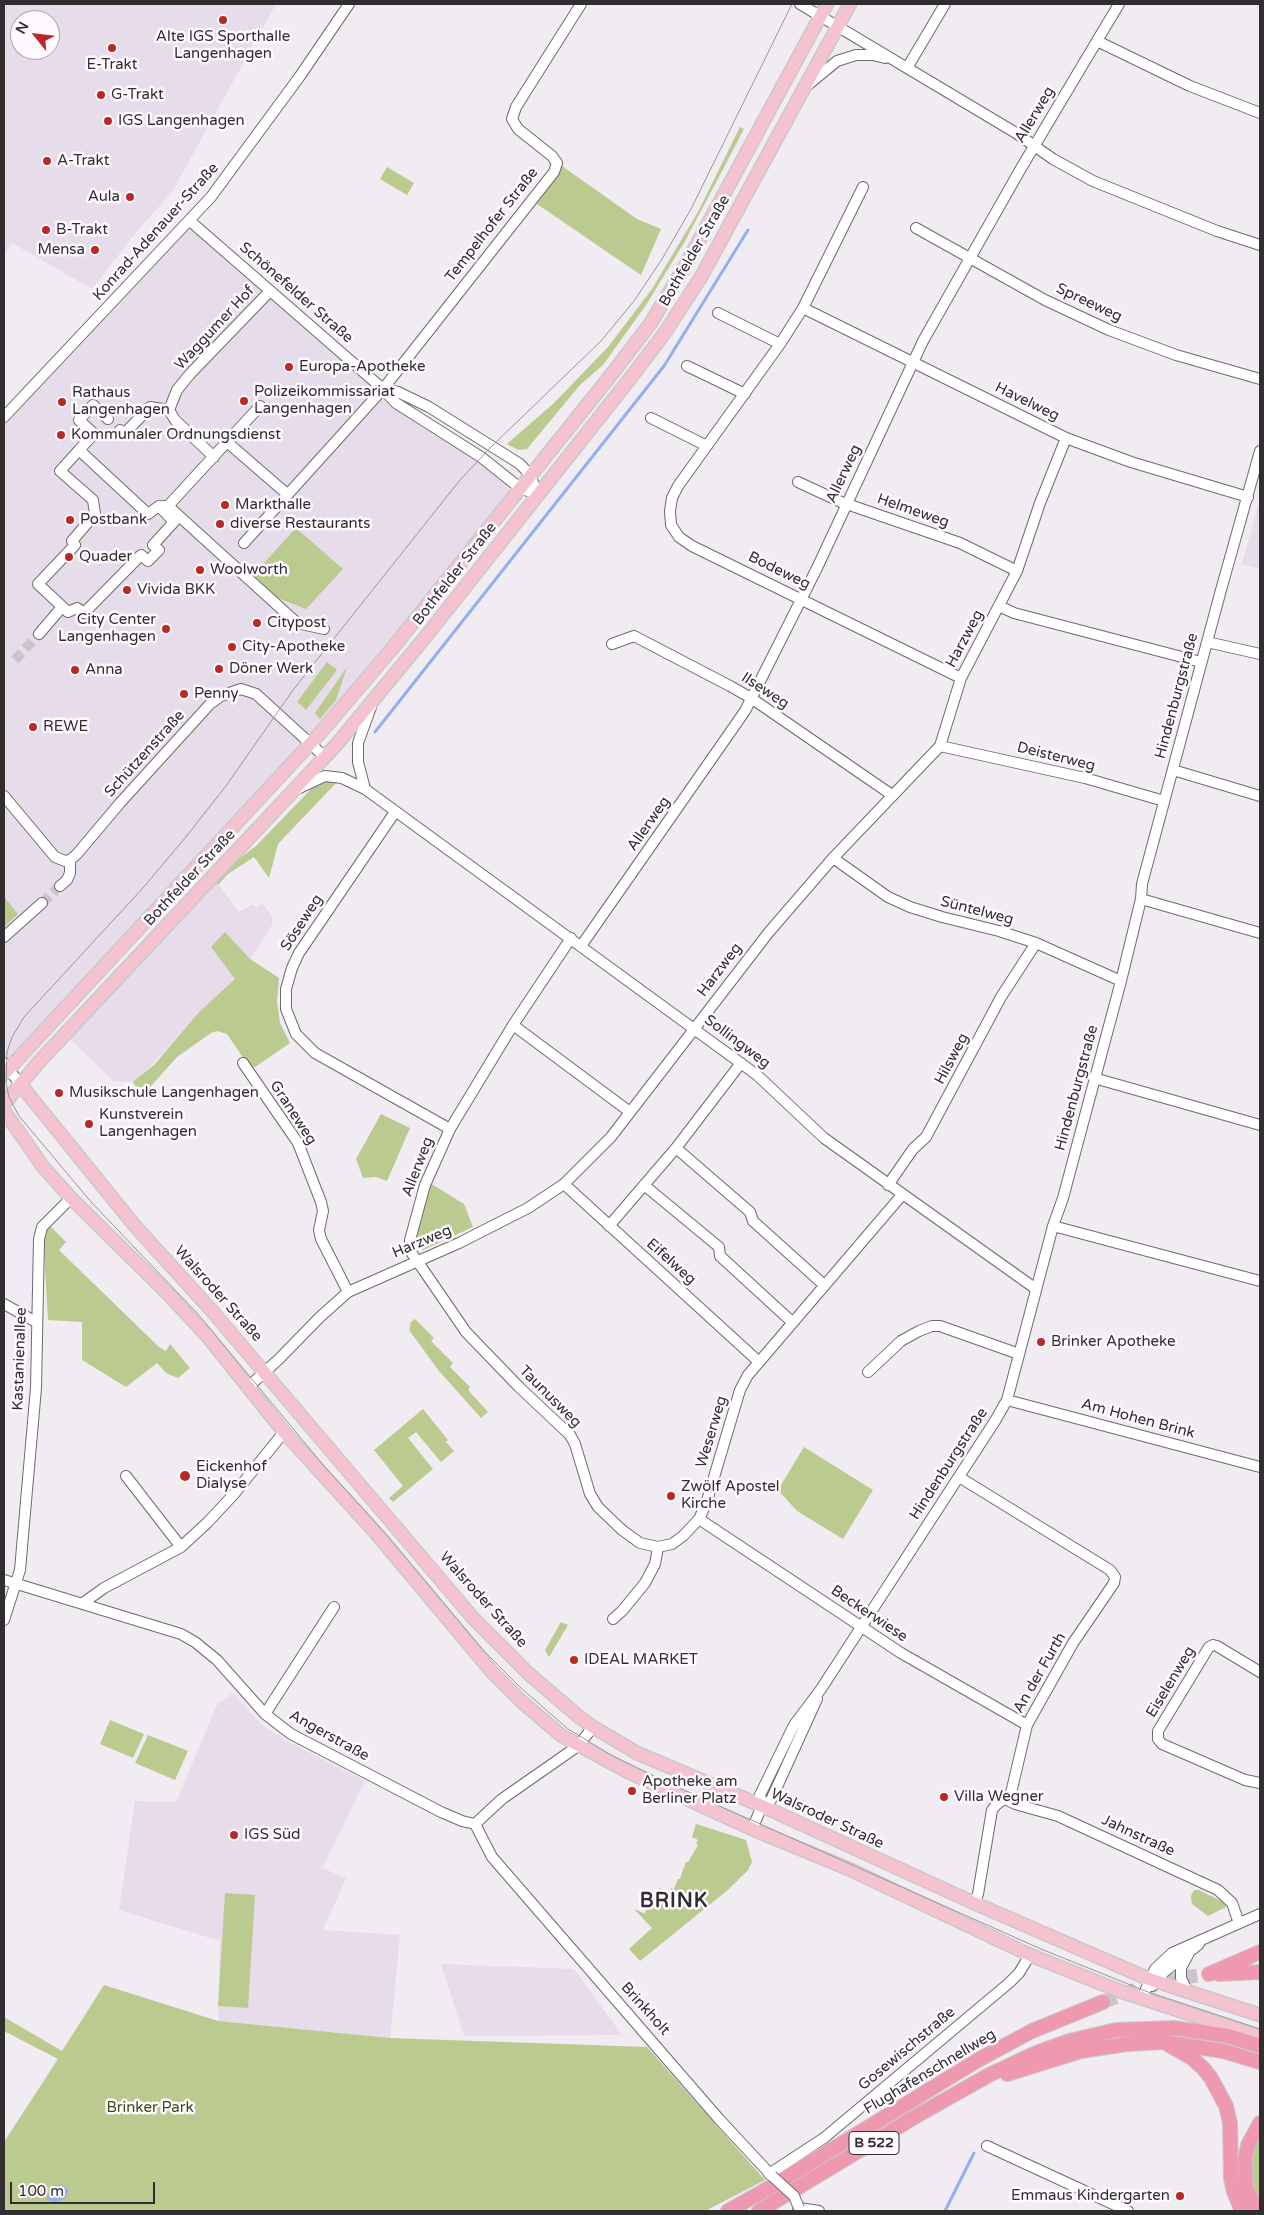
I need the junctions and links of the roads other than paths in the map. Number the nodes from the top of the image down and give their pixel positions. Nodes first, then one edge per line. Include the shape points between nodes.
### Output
1 (349, 4) edge
2 (581, 4) edge
3 (800, 4) edge
4 (827, 4) edge
5 (850, 4) edge
6 (945, 4) edge
7 (1119, 4) edge
8 (821, 16) junction
9 (837, 25) junction
10 (1097, 40) junction
11 (895, 61) junction
12 (907, 68) junction
13 (801, 92) junction
14 (1260, 112) edge
15 (1034, 146) junction
16 (863, 187) dead end
17 (190, 221) junction
18 (916, 228) dead end
19 (1260, 245) edge
20 (970, 258) junction
21 (270, 291) junction
22 (803, 308) junction
23 (718, 313) dead end
24 (780, 344) junction
25 (912, 362) junction
26 (688, 366) dead end
27 (1260, 379) edge
28 (383, 389) junction
29 (744, 394) junction
30 (260, 406) dead end
31 (169, 410) junction
32 (4, 417) edge
33 (650, 418) dead end
34 (108, 419) dead end
35 (462, 427) junction
36 (120, 430) dead end
37 (1066, 438) junction
38 (227, 442) junction
39 (463, 446) junction
40 (707, 446) junction
41 (79, 450) junction
42 (1260, 451) edge
43 (214, 457) junction
44 (530, 475) junction
45 (798, 482) dead end
46 (520, 488) junction
47 (287, 494) junction
48 (538, 496) junction
49 (1248, 497) junction
50 (847, 504) junction
51 (163, 506) junction
52 (244, 543) dead end
53 (1016, 571) junction
54 (802, 598) junction
55 (999, 606) junction
56 (62, 607) junction
57 (324, 629) dead end
58 (39, 634) tunnel mouth
59 (1207, 642) junction
60 (612, 644) dead end
61 (1260, 654) edge
62 (1201, 662) junction
63 (961, 678) junction
64 (751, 698) junction
65 (374, 700) junction
66 (310, 745) junction
67 (940, 746) junction
68 (325, 757) junction
69 (1173, 770) junction
70 (365, 789) junction
71 (294, 791) junction
72 (892, 795) junction
73 (4, 796) edge
74 (1260, 796) edge
75 (1164, 801) junction
76 (395, 812) junction
77 (833, 858) junction
78 (70, 860) junction
79 (60, 886) tunnel mouth
80 (1141, 899) junction
81 (42, 903) tunnel mouth
82 (1260, 932) edge
83 (4, 937) edge
84 (571, 938) junction
85 (1036, 944) junction
86 (582, 946) junction
87 (1120, 981) junction
88 (513, 1025) junction
89 (694, 1029) junction
90 (243, 1063) dead end
91 (741, 1063) junction
92 (5, 1069) edge
93 (1094, 1078) junction
94 (20, 1084) junction
95 (4, 1104) edge
96 (4, 1111) edge
97 (630, 1112) junction
98 (1260, 1125) edge
99 (450, 1129) junction
100 (676, 1148) junction
101 (564, 1184) junction
102 (644, 1185) junction
103 (888, 1185) junction
104 (902, 1195) junction
105 (70, 1198) junction
106 (609, 1226) junction
107 (1053, 1226) junction
108 (416, 1261) junction
109 (1260, 1281) edge
110 (824, 1285) junction
111 (1036, 1289) junction
112 (348, 1292) junction
113 (4, 1304) edge
114 (36, 1322) junction
115 (792, 1322) junction
116 (1019, 1354) junction
117 (758, 1361) junction
118 (265, 1372) junction
119 (868, 1372) dead end
120 (247, 1388) junction
121 (1007, 1400) junction
122 (284, 1432) junction
123 (1260, 1467) edge
124 (126, 1476) dead end
125 (959, 1477) junction
126 (699, 1519) junction
127 (181, 1547) junction
128 (658, 1547) junction
129 (4, 1580) edge
130 (17, 1584) junction
131 (83, 1603) junction
132 (334, 1607) dead end
133 (613, 1619) dead end
134 (4, 1620) edge
135 (861, 1626) junction
136 (1260, 1672) edge
137 (264, 1714) junction
138 (1027, 1725) junction
139 (593, 1727) junction
140 (578, 1746) junction
141 (1260, 1783) edge
142 (1005, 1799) junction
143 (762, 1806) junction
144 (475, 1824) junction
145 (752, 1829) junction
146 (974, 1903) junction
147 (1260, 1914) edge
148 (1239, 1923) junction
149 (1211, 1935) junction
150 (1191, 1950) junction
151 (1260, 1952) edge
152 (1030, 1955) junction
153 (1260, 1972) edge
154 (1153, 1980) junction
155 (1187, 1991) junction
156 (1142, 1998) junction
157 (1102, 2002) tunnel mouth
158 (1254, 2013) edge
159 (1260, 2037) edge
160 (1164, 2042) junction
161 (1260, 2046) edge
162 (1260, 2062) edge
163 (989, 2075) junction
164 (1260, 2124) edge
165 (987, 2146) dead end
166 (770, 2175) junction
167 (798, 2210) edge
168 (728, 2211) edge
169 (759, 2211) edge
170 (820, 2211) edge
171 (1128, 2211) edge
172 (1242, 2211) edge
173 (1258, 2211) edge

1 - 17 street, Konrad-Adenauer-Straße via 234,168
2 - 28 street, Tempelhofer Straße via 516,107 512,119 518,129 552,156 557,163 554,172
3 - 8 street
4 - 8 main road, Bothfelder Straße
5 - 9 main road, Bothfelder Straße
6 - 12 street
7 - 10 street, Allerweg
8 - 9 street
8 - 44 main road, Bothfelder Straße via 668,297 615,370
9 - 11 street
9 - 13 main road, Bothfelder Straße
10 - 14 street via 1190,86
10 - 15 street, Allerweg
11 - 12 street
11 - 13 street via 873,55 856,55 837,61
12 - 15 street
13 - 48 main road, Bothfelder Straße via 684,306
15 - 19 street via 1120,192 1217,232
15 - 20 street, Allerweg
16 - 22 street, Bodeweg
17 - 21 street, Schönefelder Straße
17 - 32 street, Konrad-Adenauer-Straße
18 - 20 street, Spreeweg
20 - 25 street, Allerweg
20 - 27 street, Spreeweg via 1045,300 1117,333 1176,355
21 - 28 street, Schönefelder Straße
21 - 31 street, Waggumer Hof via 190,374 177,390
22 - 24 street, Bodeweg
22 - 25 street, Havelweg
23 - 24 street
24 - 29 street, Bodeweg
25 - 37 street, Havelweg
25 - 50 street, Allerweg
26 - 29 street
28 - 35 street, Schönefelder Straße via 416,400
28 - 39 street, Schönefelder Straße via 401,406
28 - 47 street
29 - 40 street, Bodeweg
30 - 38 street
31 - 36 street via 150,407 124,434
31 - 43 street via 174,420
33 - 40 street
34 - 41 street via 93,404 79,420 94,434
35 - 39 street
35 - 44 street, Schönefelder Straße via 520,464
37 - 49 street, Havelweg via 1131,462
37 - 53 street, Harzweg
38 - 43 street
38 - 47 street
39 - 46 street, Schönefelder Straße
40 - 54 street, Bodeweg via 672,498 671,525 679,537 692,546
41 - 51 street via 148,514
41 - 56 street via 60,471 94,500 95,514 72,541 75,545 38,584
42 - 49 street, Hindenburgstraße
43 - 51 street
44 - 46 main road, Bothfelder Straße
44 - 48 street, Schönefelder Straße
45 - 50 street, Helmeweg
46 - 48 street, Schönefelder Straße
46 - 66 main road, Bothfelder Straße via 391,650
47 - 52 street
48 - 65 main road, Bothfelder Straße
49 - 59 street, Hindenburgstraße
50 - 53 street, Helmeweg via 960,542
50 - 54 street, Allerweg
51 - 56 street via 174,522 153,545 158,550 148,562 141,555 84,613 77,608 68,612
51 - 57 street via 297,624
53 - 55 street, Harzweg
54 - 63 street, Bodeweg
54 - 64 street, Allerweg
55 - 62 street via 1023,616
55 - 63 street, Harzweg
56 - 58 street
59 - 61 street
59 - 62 street, Hindenburgstraße
60 - 64 street, Ilseweg via 634,636
62 - 69 street, Hindenburgstraße
63 - 67 street, Harzweg
64 - 72 street, Ilseweg
64 - 86 street, Allerweg via 736,727
65 - 68 main road, Bothfelder Straße
65 - 70 street via 358,742 358,762
66 - 68 street, Schützenstraße
66 - 78 street, Schützenstraße via 256,694 241,689 222,696 191,724
66 - 92 main road, Bothfelder Straße
67 - 72 street, Harzweg
67 - 75 street, Deisterweg via 1085,778
68 - 71 main road, Bothfelder Straße
69 - 74 street
69 - 75 street, Hindenburgstraße
70 - 71 street, Sollingweg via 342,778 325,776
70 - 76 street, Sollingweg
71 - 94 main road, Bothfelder Straße
72 - 77 street, Harzweg
73 - 78 street via 55,857
75 - 80 street, Hindenburgstraße
76 - 84 street, Sollingweg
76 - 99 street, Söseweg via 299,953 286,989 286,1009 296,1034 315,1053
77 - 85 street, Süntelweg via 888,897 910,907
77 - 89 street, Harzweg via 768,932
78 - 79 street via 70,874
80 - 82 street
80 - 87 street, Hindenburgstraße
81 - 83 street
84 - 86 street, Sollingweg
84 - 88 street, Allerweg
85 - 87 street, Süntelweg
85 - 103 street, Hilsweg via 1001,998 926,1137 913,1149
86 - 89 street, Sollingweg
87 - 93 street, Hindenburgstraße
88 - 97 street
88 - 99 street, Allerweg
89 - 91 street, Sollingweg
89 - 97 street, Harzweg
90 - 112 street, Graneweg via 298,1143 321,1202 321,1239
91 - 100 street
91 - 103 street, Sollingweg via 787,1101 824,1138
92 - 94 street, Walsroder Straße
93 - 98 street
93 - 107 street, Hindenburgstraße
94 - 95 main road, Bothfelder Straße
94 - 118 main road, Walsroder Straße via 141,1233
96 - 105 main road via 28,1148
97 - 101 street, Harzweg
99 - 108 street, Allerweg via 425,1185 410,1240
100 - 102 street
100 - 110 street via 750,1212 753,1221
101 - 106 street, Eifelweg
101 - 108 street, Harzweg via 503,1222
102 - 106 street
102 - 115 street via 719,1247 720,1256
103 - 104 street, Sollingweg
104 - 110 street, Weserweg
104 - 111 street, Sollingweg
105 - 114 street, Kastanienallee via 41,1230
105 - 120 main road via 189,1316
106 - 117 street, Eifelweg
107 - 109 street
107 - 111 street, Hindenburgstraße
108 - 112 street, Harzweg
108 - 128 street, Taunusweg via 466,1332 570,1435 590,1494 598,1507 622,1530 640,1542
110 - 115 street, Weserweg
111 - 116 street, Hindenburgstraße
112 - 118 street, Harzweg
113 - 114 street
114 - 130 street, Kastanienallee via 36,1388
115 - 117 street, Weserweg
116 - 119 street via 932,1326 901,1341
116 - 121 street, Hindenburgstraße
117 - 126 street, Weserweg via 740,1390
118 - 120 street, Harzweg
118 - 139 main road, Walsroder Straße via 490,1637 555,1698
120 - 122 main road
121 - 123 street, Am Hohen Brink
121 - 125 street, Hindenburgstraße
122 - 127 street via 227,1501
122 - 140 main road via 504,1685 542,1720
124 - 127 street
125 - 135 street, Hindenburgstraße
125 - 138 street, An der Furth via 1110,1570 1115,1577
126 - 128 street, Weserweg via 672,1544
126 - 135 street, Beckerwiese
127 - 131 street via 104,1588
128 - 133 street via 655,1564 645,1583
129 - 130 street, Angerstraße
130 - 131 street, Angerstraße
130 - 134 street, Kastanienallee
131 - 137 street, Angerstraße via 171,1630 195,1642 227,1670
132 - 137 street
135 - 138 street, Beckerwiese via 934,1674
135 - 143 street, Hindenburgstraße via 790,1733 760,1795
136 - 141 street, Eiselenweg via 1218,1646 1209,1647 1158,1732 1158,1739 1162,1744 1245,1780
137 - 144 street, Angerstraße via 292,1734 340,1760 441,1812
138 - 142 street, An der Furth via 1011,1793
139 - 140 street
139 - 143 main road, Walsroder Straße via 638,1753
140 - 144 street via 502,1799
140 - 145 main road
142 - 146 street, An der Furth via 992,1810
142 - 148 street, Jahnstraße via 1058,1816 1218,1890 1232,1903
143 - 145 street, Hindenburgstraße
143 - 146 main road, Walsroder Straße
144 - 166 street, Brinkholt via 492,1857
145 - 152 main road via 849,1869
146 - 154 main road, Walsroder Straße
147 - 148 street
148 - 149 street
149 - 150 street
149 - 154 street via 1172,1953 1159,1963
150 - 154 street
150 - 155 street via 1181,1968 1181,1978
151 - 153 highway via 1209,1974
152 - 156 main road
152 - 166 street, Gosewischstraße via 1009,1983 824,2138
154 - 155 main road, Walsroder Straße
154 - 156 street
155 - 158 main road, Walsroder Straße
156 - 159 main road
157 - 168 highway, Flughafenschnellweg / B 522 via 1032,2031 978,2060
160 - 162 highway via 1223,2051
160 - 163 highway via 1081,2051 1010,2074
160 - 172 highway via 1197,2063 1212,2078 1219,2091 1230,2123 1231,2178
161 - 163 highway, B 522 via 1202,2030 1116,2030 1069,2041
163 - 169 highway, Flughafenschnellweg / B 522
164 - 173 highway via 1248,2145 1244,2167 1246,2188
165 - 171 street
166 - 167 street, Brinkholt, bridge via 794,2196
167 - 170 street

